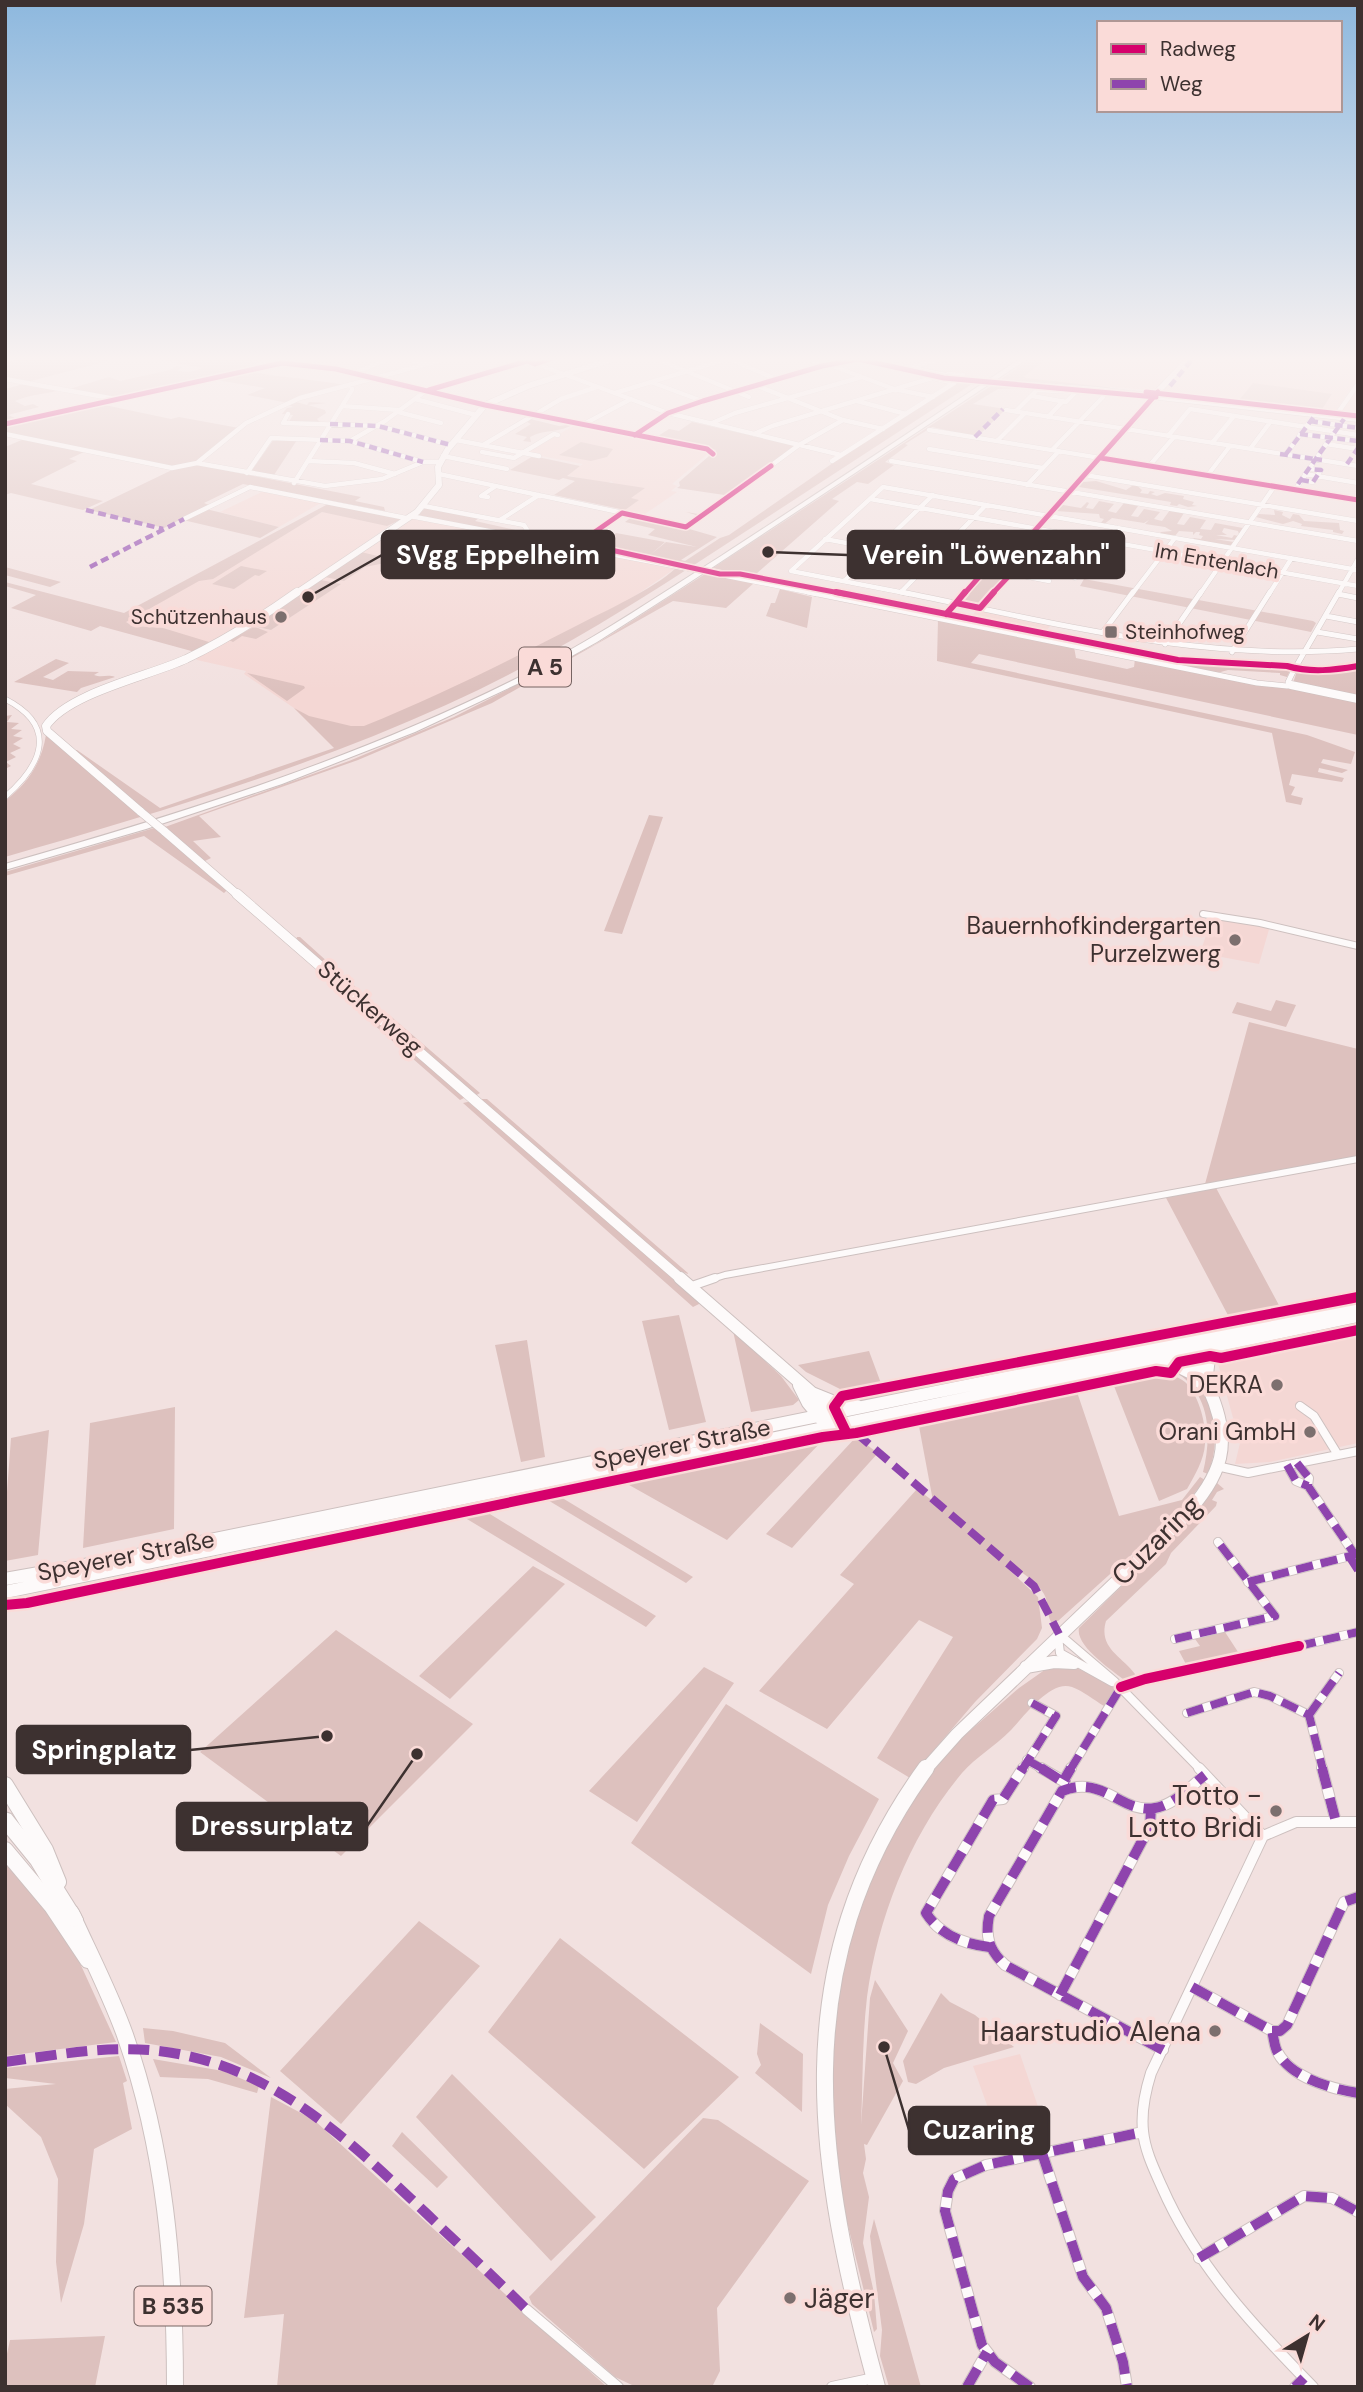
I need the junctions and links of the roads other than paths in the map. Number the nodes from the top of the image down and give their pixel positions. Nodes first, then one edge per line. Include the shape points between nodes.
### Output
1 (220, 468) edge
2 (251, 468) edge
3 (304, 468) edge
4 (372, 468) edge
5 (409, 468) edge
6 (440, 468) edge
7 (498, 468) edge
8 (769, 468) edge
9 (849, 468) edge
10 (859, 468) edge
11 (929, 468) edge
12 (1043, 468) edge
13 (1093, 468) edge
14 (1159, 468) edge
15 (1213, 468) edge
16 (507, 469) dead end
17 (1309, 469) joint
18 (247, 473) junction
19 (396, 474) junction
20 (439, 474) junction
21 (1305, 474) junction
22 (1086, 475) junction
23 (1207, 475) junction
24 (1317, 476) junction
25 (268, 478) junction
26 (1301, 480) junction
27 (294, 483) junction
28 (1358, 483) edge
29 (746, 484) dead end
30 (1027, 485) junction
31 (497, 486) junction
32 (1274, 487) junction
33 (1294, 490) junction
34 (278, 492) junction
35 (1070, 492) junction
36 (539, 495) junction
37 (933, 495) junction
38 (488, 497) dead end
39 (870, 499) junction
40 (1358, 500) edge
41 (986, 505) junction
42 (1262, 505) junction
43 (424, 506) junction
44 (922, 508) junction
45 (622, 513) junction
46 (1049, 516) junction
47 (408, 517) junction
48 (974, 517) junction
49 (184, 519) dead end
50 (652, 519) dead end
51 (500, 520) junction
52 (1358, 521) edge
53 (1250, 523) junction
54 (1116, 528) junction
55 (1037, 529) junction
56 (1175, 538) junction
57 (825, 539) junction
58 (1106, 541) junction
59 (1358, 541) edge
60 (1025, 542) junction
61 (1231, 548) junction
62 (879, 550) junction
63 (1164, 551) junction
64 (933, 559) junction
65 (1291, 559) junction
66 (1358, 559) edge
67 (1222, 562) junction
68 (1005, 564) junction
69 (986, 569) junction
70 (1355, 570) edge
71 (998, 572) junction
72 (1282, 572) junction
73 (1008, 573) junction
74 (1075, 578) dead end
75 (844, 581) junction
76 (1049, 581) dead end
77 (1344, 583) junction
78 (1358, 586) edge
79 (901, 593) junction
80 (1338, 594) junction
81 (1358, 598) edge
82 (955, 603) junction
83 (980, 608) junction
84 (1326, 616) junction
85 (1358, 622) edge
86 (1102, 632) junction
87 (1317, 632) junction
88 (1358, 639) edge
89 (1165, 644) junction
90 (1358, 649) edge
91 (1231, 652) junction
92 (1305, 655) junction
93 (1291, 685) junction
94 (5, 699) edge
95 (1358, 699) edge
96 (5, 797) edge
97 (5, 861) edge
98 (5, 867) edge
99 (1203, 914) dead end
100 (1358, 946) edge
101 (1358, 1159) edge
102 (689, 1287) junction
103 (1358, 1306) edge
104 (1358, 1317) edge
105 (1223, 1344) junction
106 (1183, 1348) junction
107 (1141, 1360) junction
108 (1191, 1373) junction
109 (797, 1380) junction
110 (1209, 1389) junction
111 (811, 1393) junction
112 (1300, 1406) dead end
113 (866, 1407) junction
114 (825, 1419) junction
115 (1358, 1451) edge
116 (1338, 1455) junction
117 (1297, 1463) junction
118 (1287, 1465) junction
119 (1220, 1467) junction
120 (1308, 1486) junction
121 (1218, 1542) dead end
122 (1356, 1554) edge
123 (5, 1579) edge
124 (1248, 1582) junction
125 (5, 1592) edge
126 (1358, 1632) edge
127 (1059, 1634) junction
128 (1175, 1639) dead end
129 (1299, 1646) dead end
130 (1074, 1663) junction
131 (1026, 1667) junction
132 (1339, 1674) dead end
133 (1121, 1687) junction
134 (1031, 1703) dead end
135 (1187, 1713) dead end
136 (1309, 1715) junction
137 (1027, 1760) junction
138 (1205, 1775) junction
139 (1066, 1783) junction
140 (5, 1785) edge
141 (1151, 1809) junction
142 (5, 1819) edge
143 (1335, 1822) junction
144 (1358, 1822) edge
145 (1263, 1836) junction
146 (5, 1850) edge
147 (1358, 1897) edge
148 (74, 1919) junction
149 (989, 1947) junction
150 (1192, 1987) junction
151 (108, 1992) junction
152 (1060, 1995) junction
153 (1272, 2031) junction
154 (1163, 2050) junction
155 (1358, 2092) edge
156 (1143, 2133) junction
157 (1042, 2153) junction
158 (1358, 2213) edge
159 (1199, 2258) junction
160 (527, 2310) dead end
161 (987, 2352) junction
162 (876, 2382) edge
163 (1304, 2384) edge
164 (175, 2387) edge
165 (618, 2387) edge
166 (832, 2387) edge
167 (967, 2387) edge
168 (1030, 2387) edge
169 (1128, 2387) edge

1 - 18 street
2 - 18 street
3 - 27 street
4 - 19 street
5 - 19 street
6 - 20 main road
7 - 16 street
8 - 29 street
9 - 97 highway, A 5 via 622,616 507,680 287,773
10 - 98 highway, A 5 via 632,617 514,683 286,780
11 - 30 street
12 - 30 street
13 - 22 street
14 - 23 street
15 - 23 street
17 - 21 street
17 - 24 street via 1321,470
18 - 25 street
19 - 27 street via 326,486
20 - 31 street
20 - 43 main road via 438,486
21 - 24 street
21 - 26 street
22 - 35 street
22 - 42 street
23 - 32 street
24 - 26 street via 1313,482
24 - 28 street
25 - 27 street
25 - 34 street
26 - 33 street
30 - 35 street
31 - 36 street
31 - 38 street via 481,496
32 - 33 street
32 - 42 street
33 - 40 street
34 - 47 street
34 - 49 street via 244,488
35 - 46 street
35 - 53 street
36 - 45 street
36 - 51 street
37 - 39 street via 883,486
37 - 41 street
37 - 44 street
39 - 44 street, Im Entenlach
39 - 57 street
41 - 46 street
41 - 48 street
42 - 52 street
42 - 53 street
43 - 47 main road
43 - 51 street
44 - 48 street, Im Entenlach
44 - 62 street
45 - 50 street
45 - 51 street via 579,542 529,533 524,525
46 - 54 street
46 - 55 street
47 - 93 street, bridge
47 - 102 main road, Stückerweg, bridge via 279,607 194,655 61,710 52,717 47,731
48 - 55 street, Im Entenlach
48 - 64 street
53 - 59 street
53 - 61 street
54 - 56 street
54 - 58 street
55 - 58 street, Im Entenlach
55 - 60 street
56 - 61 street
56 - 63 street
57 - 62 street
57 - 75 street via 791,571
58 - 63 street, Im Entenlach
58 - 74 street
60 - 68 street
60 - 68 street via 1057,548 1038,570
61 - 65 street
61 - 67 street
62 - 64 street
62 - 75 street
63 - 67 street, Im Entenlach
63 - 86 street
64 - 69 street
64 - 79 street
65 - 70 street
65 - 72 street
66 - 70 street
67 - 72 street, Im Entenlach
67 - 89 street
68 - 71 street
69 - 71 street
69 - 82 street
70 - 77 street
71 - 73 street
72 - 77 street, Im Entenlach
72 - 91 street
73 - 76 street
73 - 83 street
75 - 79 street
77 - 78 street, Im Entenlach
77 - 80 street
79 - 82 street
80 - 81 street
80 - 84 street
82 - 83 street
83 - 86 street
84 - 85 street
84 - 87 street
86 - 89 street
87 - 88 street
87 - 92 street
89 - 91 street
90 - 92 street
91 - 92 street
92 - 93 street via 1288,681
93 - 95 main road
94 - 96 street via 36,720 41,741 29,774
99 - 100 street
101 - 102 street via 725,1275
102 - 109 main road, Stückerweg
103 - 106 main road, Speyerer Straße
104 - 105 main road, Speyerer Straße
105 - 106 main road, Speyerer Straße
105 - 110 main road via 1210,1356
106 - 107 main road, Speyerer Straße
106 - 108 main road, Cuzaring
106 - 110 main road, Cuzaring
106 - 113 main road, Speyerer Straße
107 - 108 main road via 1171,1363
107 - 114 main road, Speyerer Straße
108 - 110 main road, Cuzaring
109 - 111 main road, Stückerweg
109 - 114 main road, Stückerweg
110 - 119 main road, Cuzaring via 1224,1437
111 - 113 main road
111 - 114 main road, Stückerweg
112 - 116 street via 1314,1416
113 - 114 main road, Speyerer Straße
114 - 123 main road, Speyerer Straße
114 - 125 main road, Speyerer Straße via 582,1474
115 - 116 street
116 - 117 street
117 - 118 street
117 - 120 street via 1309,1478
118 - 119 street via 1248,1473
118 - 120 street via 1300,1485
119 - 127 main road, Cuzaring via 1183,1518
120 - 122 street
121 - 124 street
122 - 124 street
124 - 128 street via 1275,1616
126 - 129 street
127 - 130 street via 1060,1653
127 - 131 main road, Cuzaring
127 - 133 street
130 - 131 main road
130 - 133 street
131 - 162 main road, Cuzaring via 937,1754 908,1792 872,1854 845,1924 828,2022 828,2164 844,2255
132 - 136 street
133 - 138 street
133 - 139 street
134 - 137 street via 1056,1716
135 - 136 street via 1254,1692
136 - 143 street
137 - 139 street
137 - 149 street via 1003,1798 993,1800 926,1913 932,1924 972,1946
138 - 141 street via 1166,1804
138 - 145 street
139 - 141 street via 1097,1787
139 - 149 street via 989,1916 985,1933
140 - 148 main road via 45,1850
141 - 152 street via 1150,1826
142 - 148 highway, B 535 via 37,1859
143 - 144 street
143 - 145 street via 1296,1822
145 - 150 street
146 - 151 main road, B 535 via 52,1906
147 - 153 street via 1344,1902 1287,2025
148 - 151 main road, B 535
149 - 152 street via 1005,1965
150 - 153 street
150 - 154 street
151 - 164 main road, B 535 via 136,2070 162,2178
152 - 154 street
153 - 155 street via 1279,2054 1287,2062 1338,2091
154 - 156 street via 1143,2102
156 - 157 street
156 - 159 street via 1166,2199
157 - 161 street via 970,2168 953,2180 946,2199 945,2215
157 - 169 street via 1083,2277 1106,2308
158 - 159 street via 1332,2198 1304,2196
159 - 163 street
160 - 165 street
161 - 167 street
161 - 168 street
162 - 166 street

